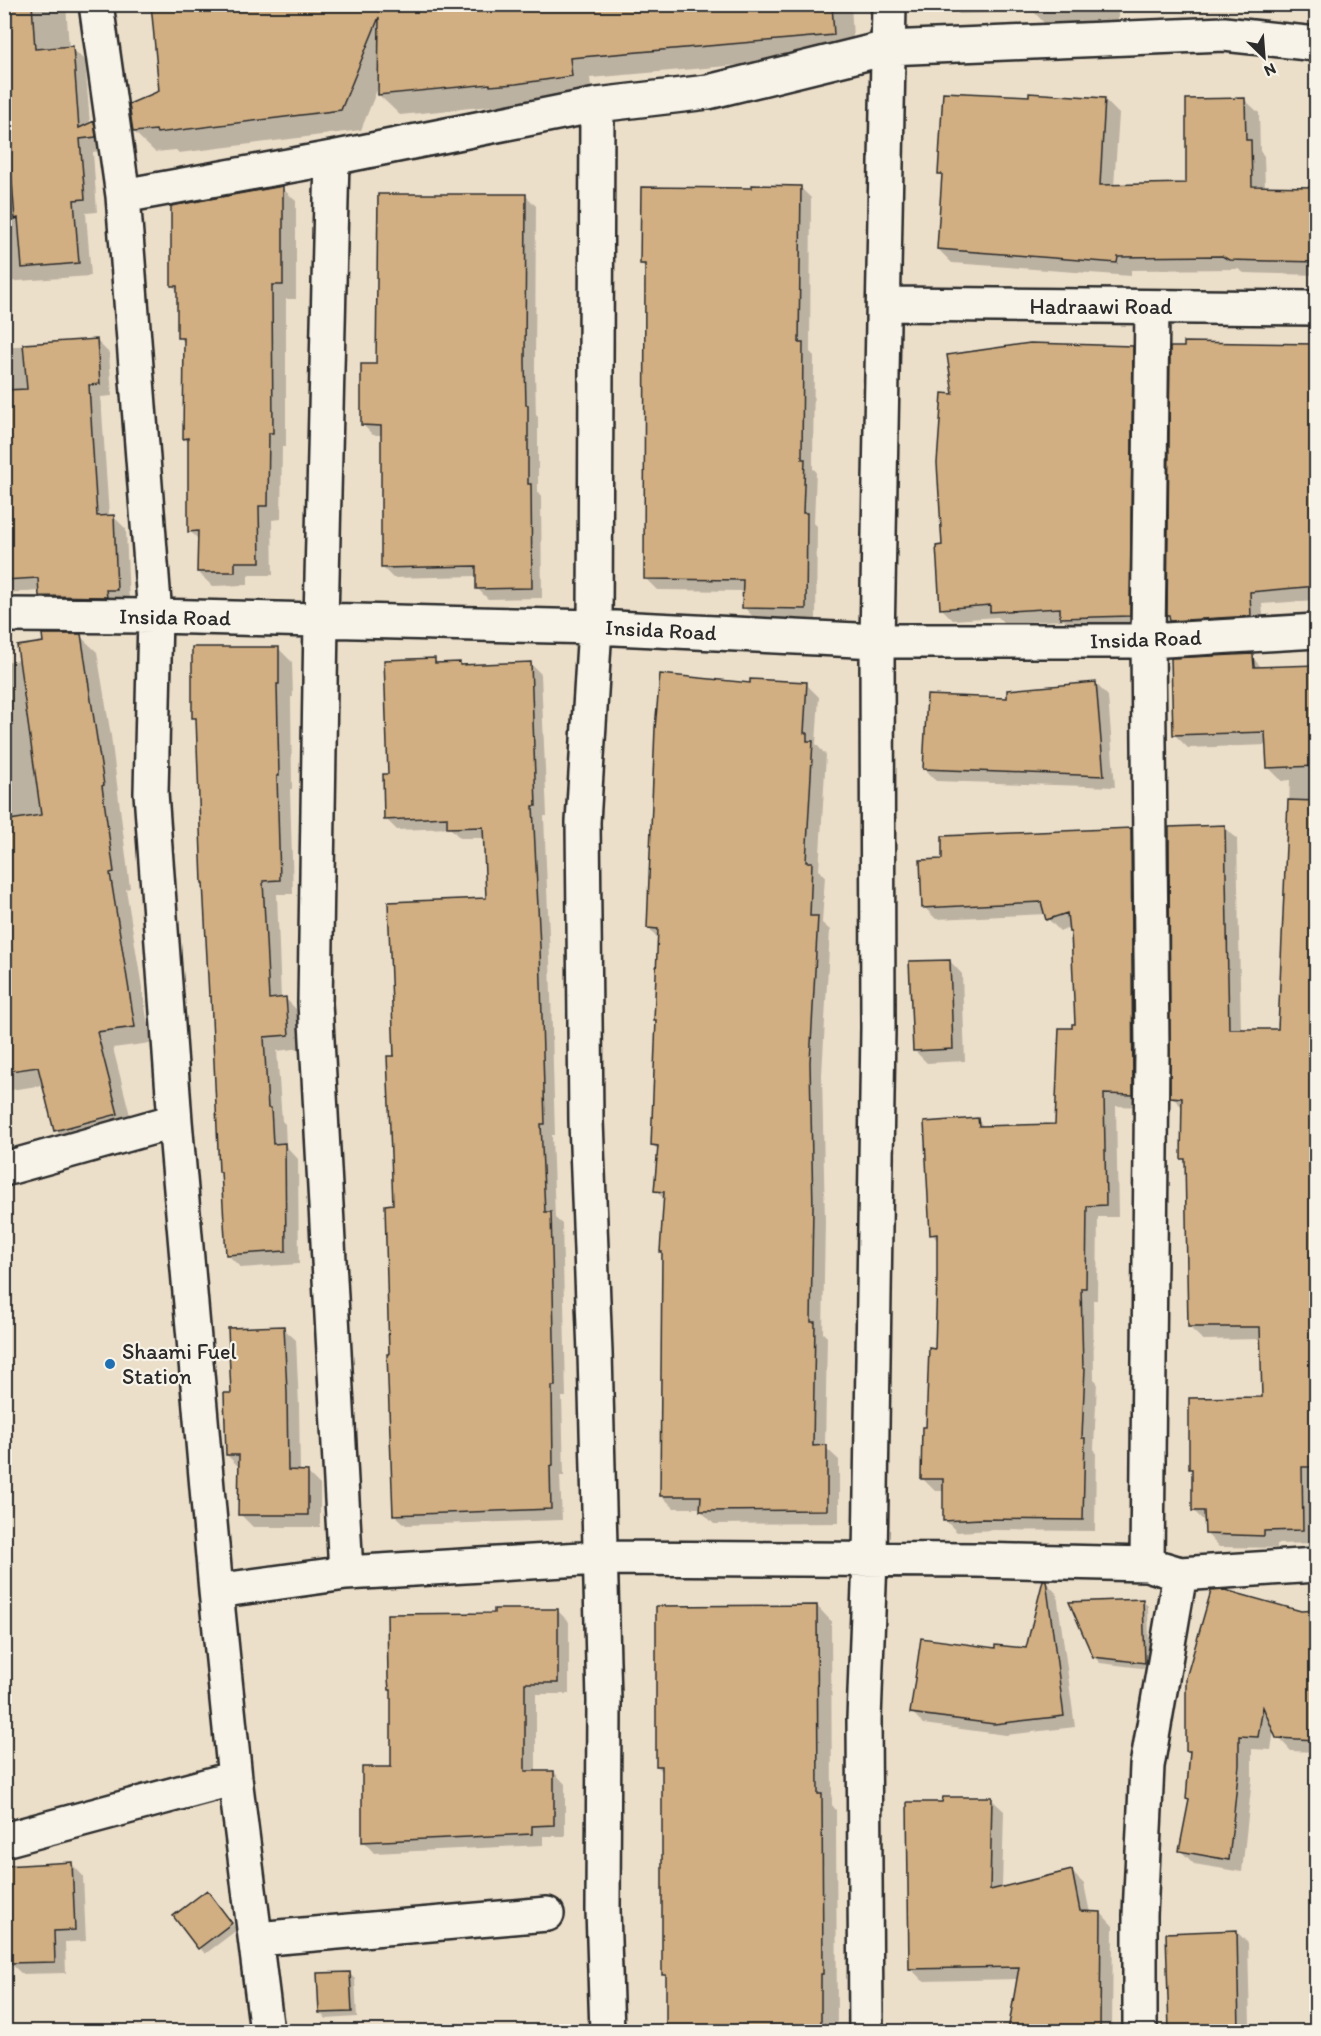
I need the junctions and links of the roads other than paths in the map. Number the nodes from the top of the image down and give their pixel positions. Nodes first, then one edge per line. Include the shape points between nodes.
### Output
1 (96, 4) edge
2 (889, 4) edge
3 (1317, 44) edge
4 (888, 48) junction
5 (597, 105) junction
6 (332, 158) junction
7 (123, 195) junction
8 (885, 304) junction
9 (1152, 307) junction
10 (1317, 308) edge
11 (4, 615) edge
12 (154, 615) junction
13 (321, 620) junction
14 (595, 627) junction
15 (1317, 631) edge
16 (877, 641) junction
17 (1148, 641) junction
18 (175, 1120) junction
19 (4, 1169) edge
20 (599, 1558) junction
21 (870, 1559) junction
22 (1148, 1564) junction
23 (1317, 1565) edge
24 (346, 1573) junction
25 (1180, 1574) junction
26 (216, 1591) junction
27 (234, 1778) junction
28 (4, 1840) edge
29 (547, 1914) dead end
30 (256, 1940) junction
31 (267, 2031) edge
32 (607, 2031) edge
33 (866, 2031) edge
34 (1140, 2031) edge

1 - 7 street
2 - 4 street
3 - 4 street via 1224,34
4 - 5 street via 708,92
4 - 8 street
5 - 6 street
5 - 14 street
6 - 7 street
6 - 13 street
7 - 12 street
8 - 9 street, Hadraawi Road
8 - 16 street
9 - 10 street, Hadraawi Road
9 - 17 street
11 - 12 street, Insida Road
12 - 13 street, Insida Road
12 - 18 street via 151,793
13 - 14 street, Insida Road
13 - 24 street via 315,1003
14 - 16 street, Insida Road
14 - 20 street via 583,822 586,1121
15 - 17 street, Insida Road
16 - 17 street, Insida Road
16 - 21 street via 878,1028
17 - 22 street via 1152,1050
18 - 19 street
18 - 26 street
20 - 21 street
20 - 24 street
20 - 32 street
21 - 22 street
21 - 33 street via 864,1719
22 - 25 street
23 - 25 street
24 - 26 street
25 - 34 street via 1147,1766 1140,1915
26 - 27 street
27 - 28 street
27 - 30 street
29 - 30 street
30 - 31 street

